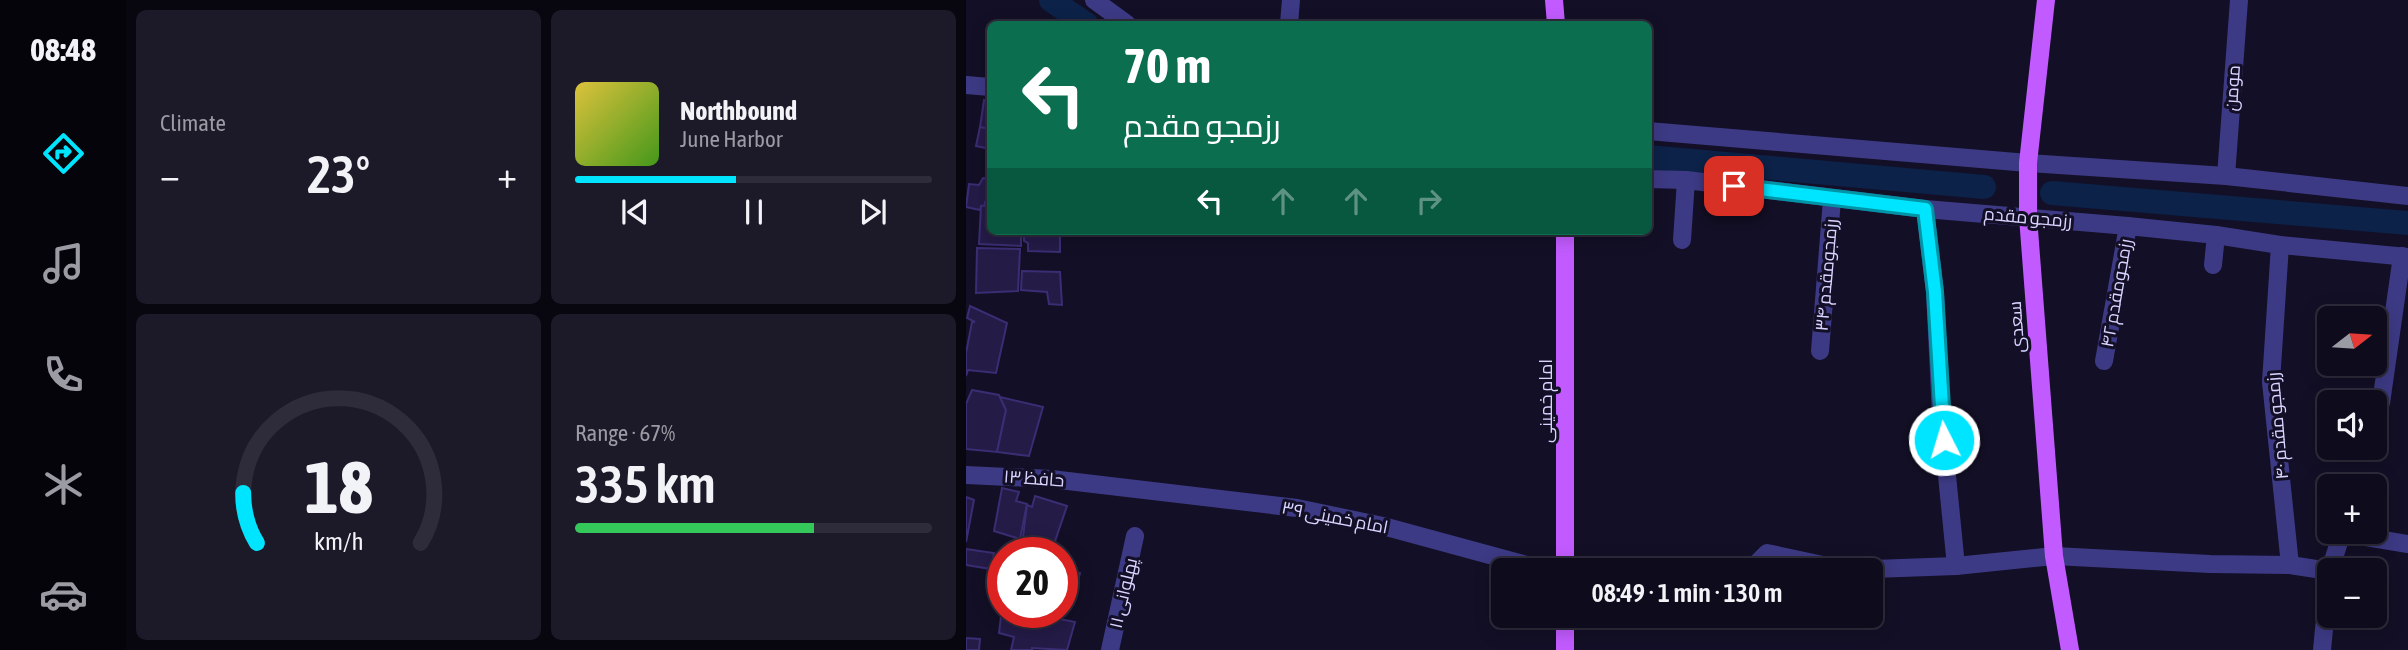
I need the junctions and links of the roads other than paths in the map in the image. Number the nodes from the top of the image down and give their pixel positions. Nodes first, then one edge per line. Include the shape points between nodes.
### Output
1 (1094, 0) edge
2 (1292, 0) edge
3 (1554, 0) edge
4 (2046, 0) edge
5 (2239, 0) edge
6 (1123, 21) edge
7 (1289, 21) edge
8 (1556, 21) edge
9 (966, 85) edge
10 (987, 87) edge
11 (1652, 131) edge
12 (2028, 163) junction
13 (2226, 176) junction
14 (1652, 179) edge
15 (1686, 180) junction
16 (2408, 196) edge
17 (1832, 199) junction
18 (1925, 209) junction
19 (2028, 217) junction
20 (2128, 226) junction
21 (1565, 235) edge
22 (2216, 235) junction
23 (1682, 240) dead end
24 (2280, 245) junction
25 (2405, 257) edge
26 (2213, 265) dead end
27 (1820, 351) dead end
28 (2104, 361) dead end
29 (2383, 390) edge
30 (966, 475) edge
31 (1101, 484) joint
32 (1135, 536) dead end
33 (2408, 544) edge
34 (2054, 556) junction
35 (1501, 558) edge
36 (1566, 558) edge
37 (1762, 558) edge
38 (1790, 558) edge
39 (2334, 558) edge
40 (2290, 565) junction
41 (1956, 566) junction
42 (1883, 569) edge
43 (2317, 569) edge
44 (1565, 628) edge
45 (2324, 628) edge
46 (1110, 650) edge
47 (1565, 650) edge
48 (2070, 650) edge
49 (2322, 650) edge

1 - 6 street
2 - 7 street
3 - 8 main road
4 - 12 main road, سعدی
5 - 13 street, مومن
9 - 10 street
11 - 12 street
12 - 13 street
12 - 19 main road, سعدی
13 - 16 street
14 - 15 street, رزمجو مقدم
15 - 17 street, رزمجو مقدم
15 - 23 street
17 - 18 street, رزمجو مقدم
17 - 27 street, رزمجومقدم ۳۴
18 - 19 street, رزمجو مقدم
18 - 41 street
19 - 20 street, رزمجو مقدم
19 - 34 main road, سعدی
20 - 22 street, رزمجو مقدم
20 - 28 street, رزمجومقدم ۴۲
21 - 36 main road, امام خمینی
22 - 24 street, رزمجو مقدم
22 - 26 street
24 - 25 street, رزمجو مقدم
24 - 40 street, رزمجو مقدم ۴۰ via 2271,382
25 - 29 street
30 - 31 street, حافظ ۱۳
31 - 35 street, امام خمینی ۳۹ via 1297,508
32 - 46 street, پهلوانی ۱۱
33 - 39 street via 2342,533
34 - 40 street
34 - 41 street
34 - 48 main road, سعدی
37 - 38 street via 1767,553
40 - 43 street
41 - 42 street
44 - 47 main road
45 - 49 street

